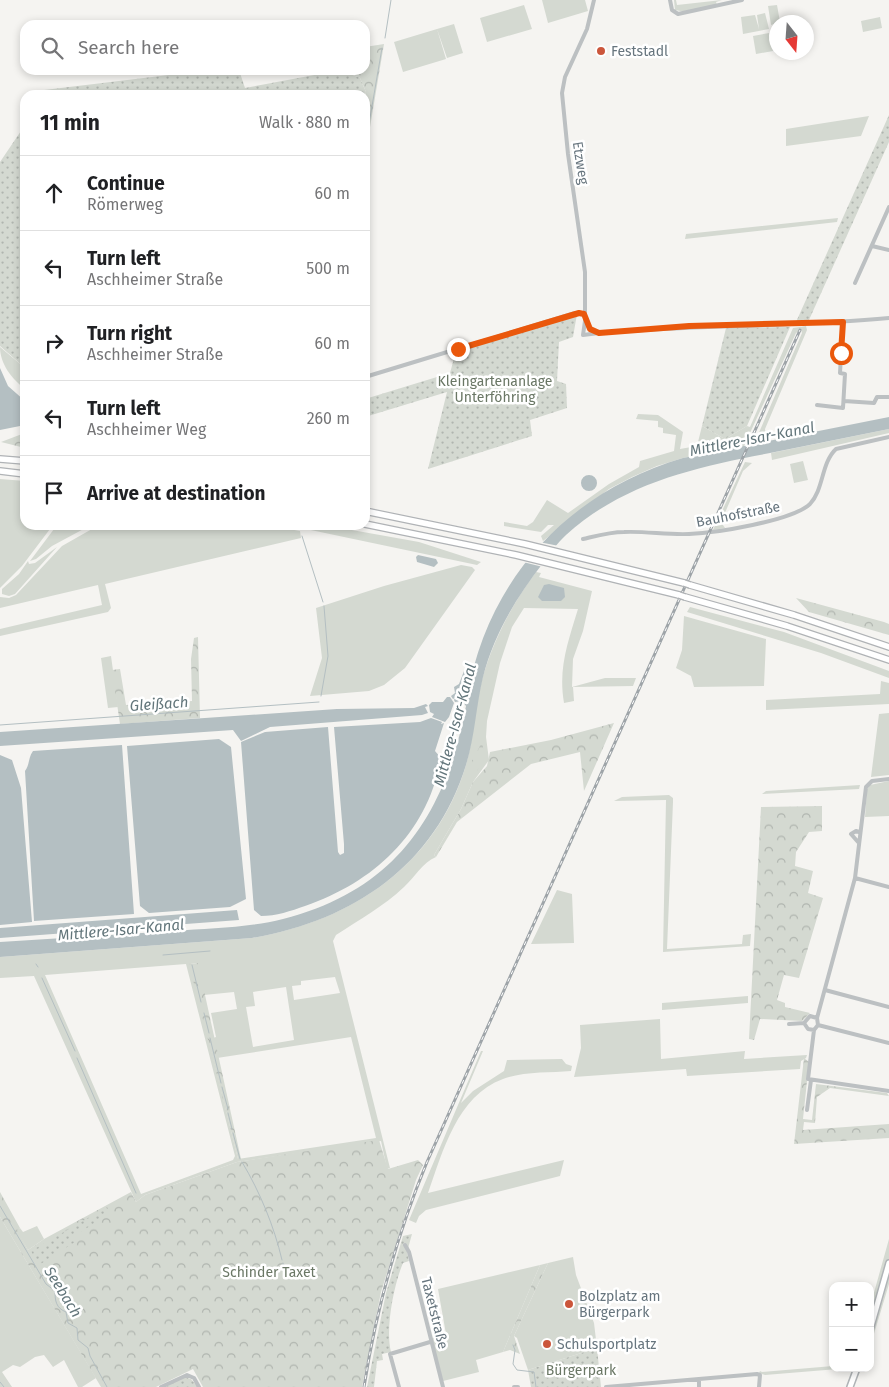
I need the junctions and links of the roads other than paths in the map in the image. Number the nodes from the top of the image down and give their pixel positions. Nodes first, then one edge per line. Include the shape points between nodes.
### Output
1 (594, 0) edge
2 (670, 0) edge
3 (742, 0) edge
4 (889, 207) edge
5 (872, 246) junction
6 (889, 250) edge
7 (855, 283) dead end
8 (584, 314) junction
9 (889, 318) edge
10 (585, 321) junction
11 (843, 322) junction
12 (599, 333) junction
13 (370, 375) edge
14 (889, 397) edge
15 (844, 401) junction
16 (817, 405) dead end
17 (889, 437) edge
18 (0, 459) edge
19 (20, 461) edge
20 (0, 471) edge
21 (20, 473) edge
22 (370, 512) edge
23 (370, 525) edge
24 (583, 539) dead end
25 (889, 646) edge
26 (889, 660) edge
27 (889, 779) edge
28 (860, 832) junction
29 (858, 842) junction
30 (854, 878) junction
31 (889, 887) edge
32 (825, 990) junction
33 (889, 1007) edge
34 (817, 1018) junction
35 (804, 1023) junction
36 (789, 1024) dead end
37 (818, 1025) junction
38 (814, 1030) junction
39 (889, 1043) edge
40 (811, 1080) junction
41 (889, 1091) edge
42 (807, 1110) dead end
43 (405, 1245) dead end
44 (889, 1263) edge
45 (871, 1327) edge
46 (430, 1342) junction
47 (856, 1372) edge
48 (700, 1379) junction
49 (667, 1384) edge
50 (161, 1387) edge
51 (199, 1387) edge
52 (399, 1387) edge
53 (442, 1387) edge
54 (514, 1387) edge
55 (518, 1387) edge
56 (606, 1387) edge
57 (699, 1387) edge
58 (759, 1387) edge
59 (850, 1387) edge

1 - 8 street, Etzweg via 562,93 585,272
2 - 3 street via 674,13 681,14
4 - 5 street
5 - 6 street
5 - 7 street
8 - 10 street, Etzweg
8 - 13 street via 575,313
9 - 11 street
10 - 12 street via 590,329
10 - 12 street, Etzweg via 583,335
11 - 12 street via 689,326
11 - 15 street via 839,365 840,373 846,374
14 - 15 street via 877,398 874,403
15 - 16 street via 842,408
17 - 24 street, Bauhofstraße via 836,449 828,460 810,504 778,519 709,533 623,532
18 - 19 highway
20 - 21 highway
22 - 25 highway via 525,544 687,584
23 - 26 highway via 556,564 682,596
27 - 28 street via 868,784
28 - 29 street
28 - 29 street via 851,834
29 - 30 street
30 - 31 street
30 - 32 street
32 - 33 street
32 - 34 street
34 - 35 street via 810,1016
34 - 37 street
35 - 36 street
35 - 38 street via 808,1029
37 - 38 street
37 - 39 street
38 - 40 street via 808,1079
40 - 41 street
40 - 42 street
43 - 46 street, Taxetstraße
44 - 45 main road
46 - 52 street via 390,1354
46 - 53 street, Taxetstraße
47 - 59 main road
48 - 49 street
48 - 57 street
48 - 58 street via 760,1375
49 - 56 street
50 - 51 street via 186,1375 194,1378
54 - 55 street

